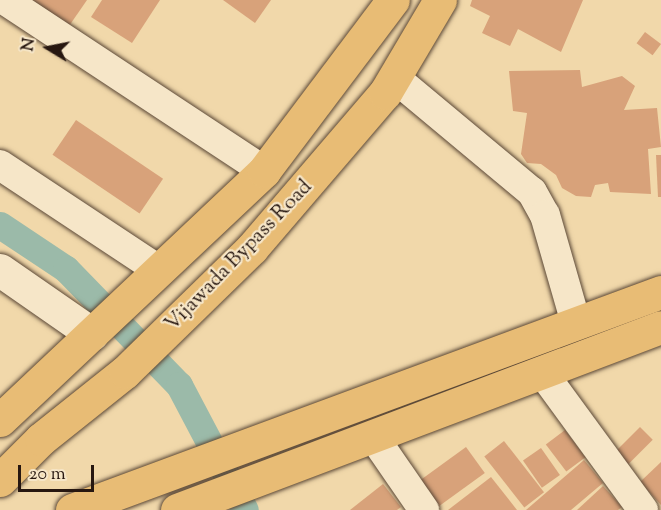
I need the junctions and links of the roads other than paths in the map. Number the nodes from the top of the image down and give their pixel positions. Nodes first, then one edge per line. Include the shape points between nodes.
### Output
1 (4, 0) edge
2 (393, 0) edge
3 (440, 0) edge
4 (395, 78) junction
5 (0, 165) edge
6 (264, 171) junction
7 (0, 270) edge
8 (158, 273) junction
9 (661, 292) edge
10 (576, 323) junction
11 (661, 327) edge
12 (92, 334) junction
13 (543, 372) junction
14 (0, 420) edge
15 (373, 436) junction
16 (0, 480) edge
17 (187, 508) edge
18 (72, 510) edge
19 (424, 510) edge
20 (643, 510) edge

1 - 6 street
2 - 6 main road, Vijawada Bypass Road
3 - 4 main road, Vijawada Bypass Road
4 - 10 street via 532,192 545,215
4 - 16 main road, Vijawada Bypass Road via 328,162 188,311 125,372 41,439
5 - 8 street
6 - 8 main road, Vijawada Bypass Road
7 - 12 street
8 - 12 main road, Vijawada Bypass Road
9 - 10 main road
10 - 18 main road
11 - 13 main road
12 - 14 main road, Vijawada Bypass Road
13 - 15 main road
13 - 20 street
15 - 17 main road
15 - 19 street

